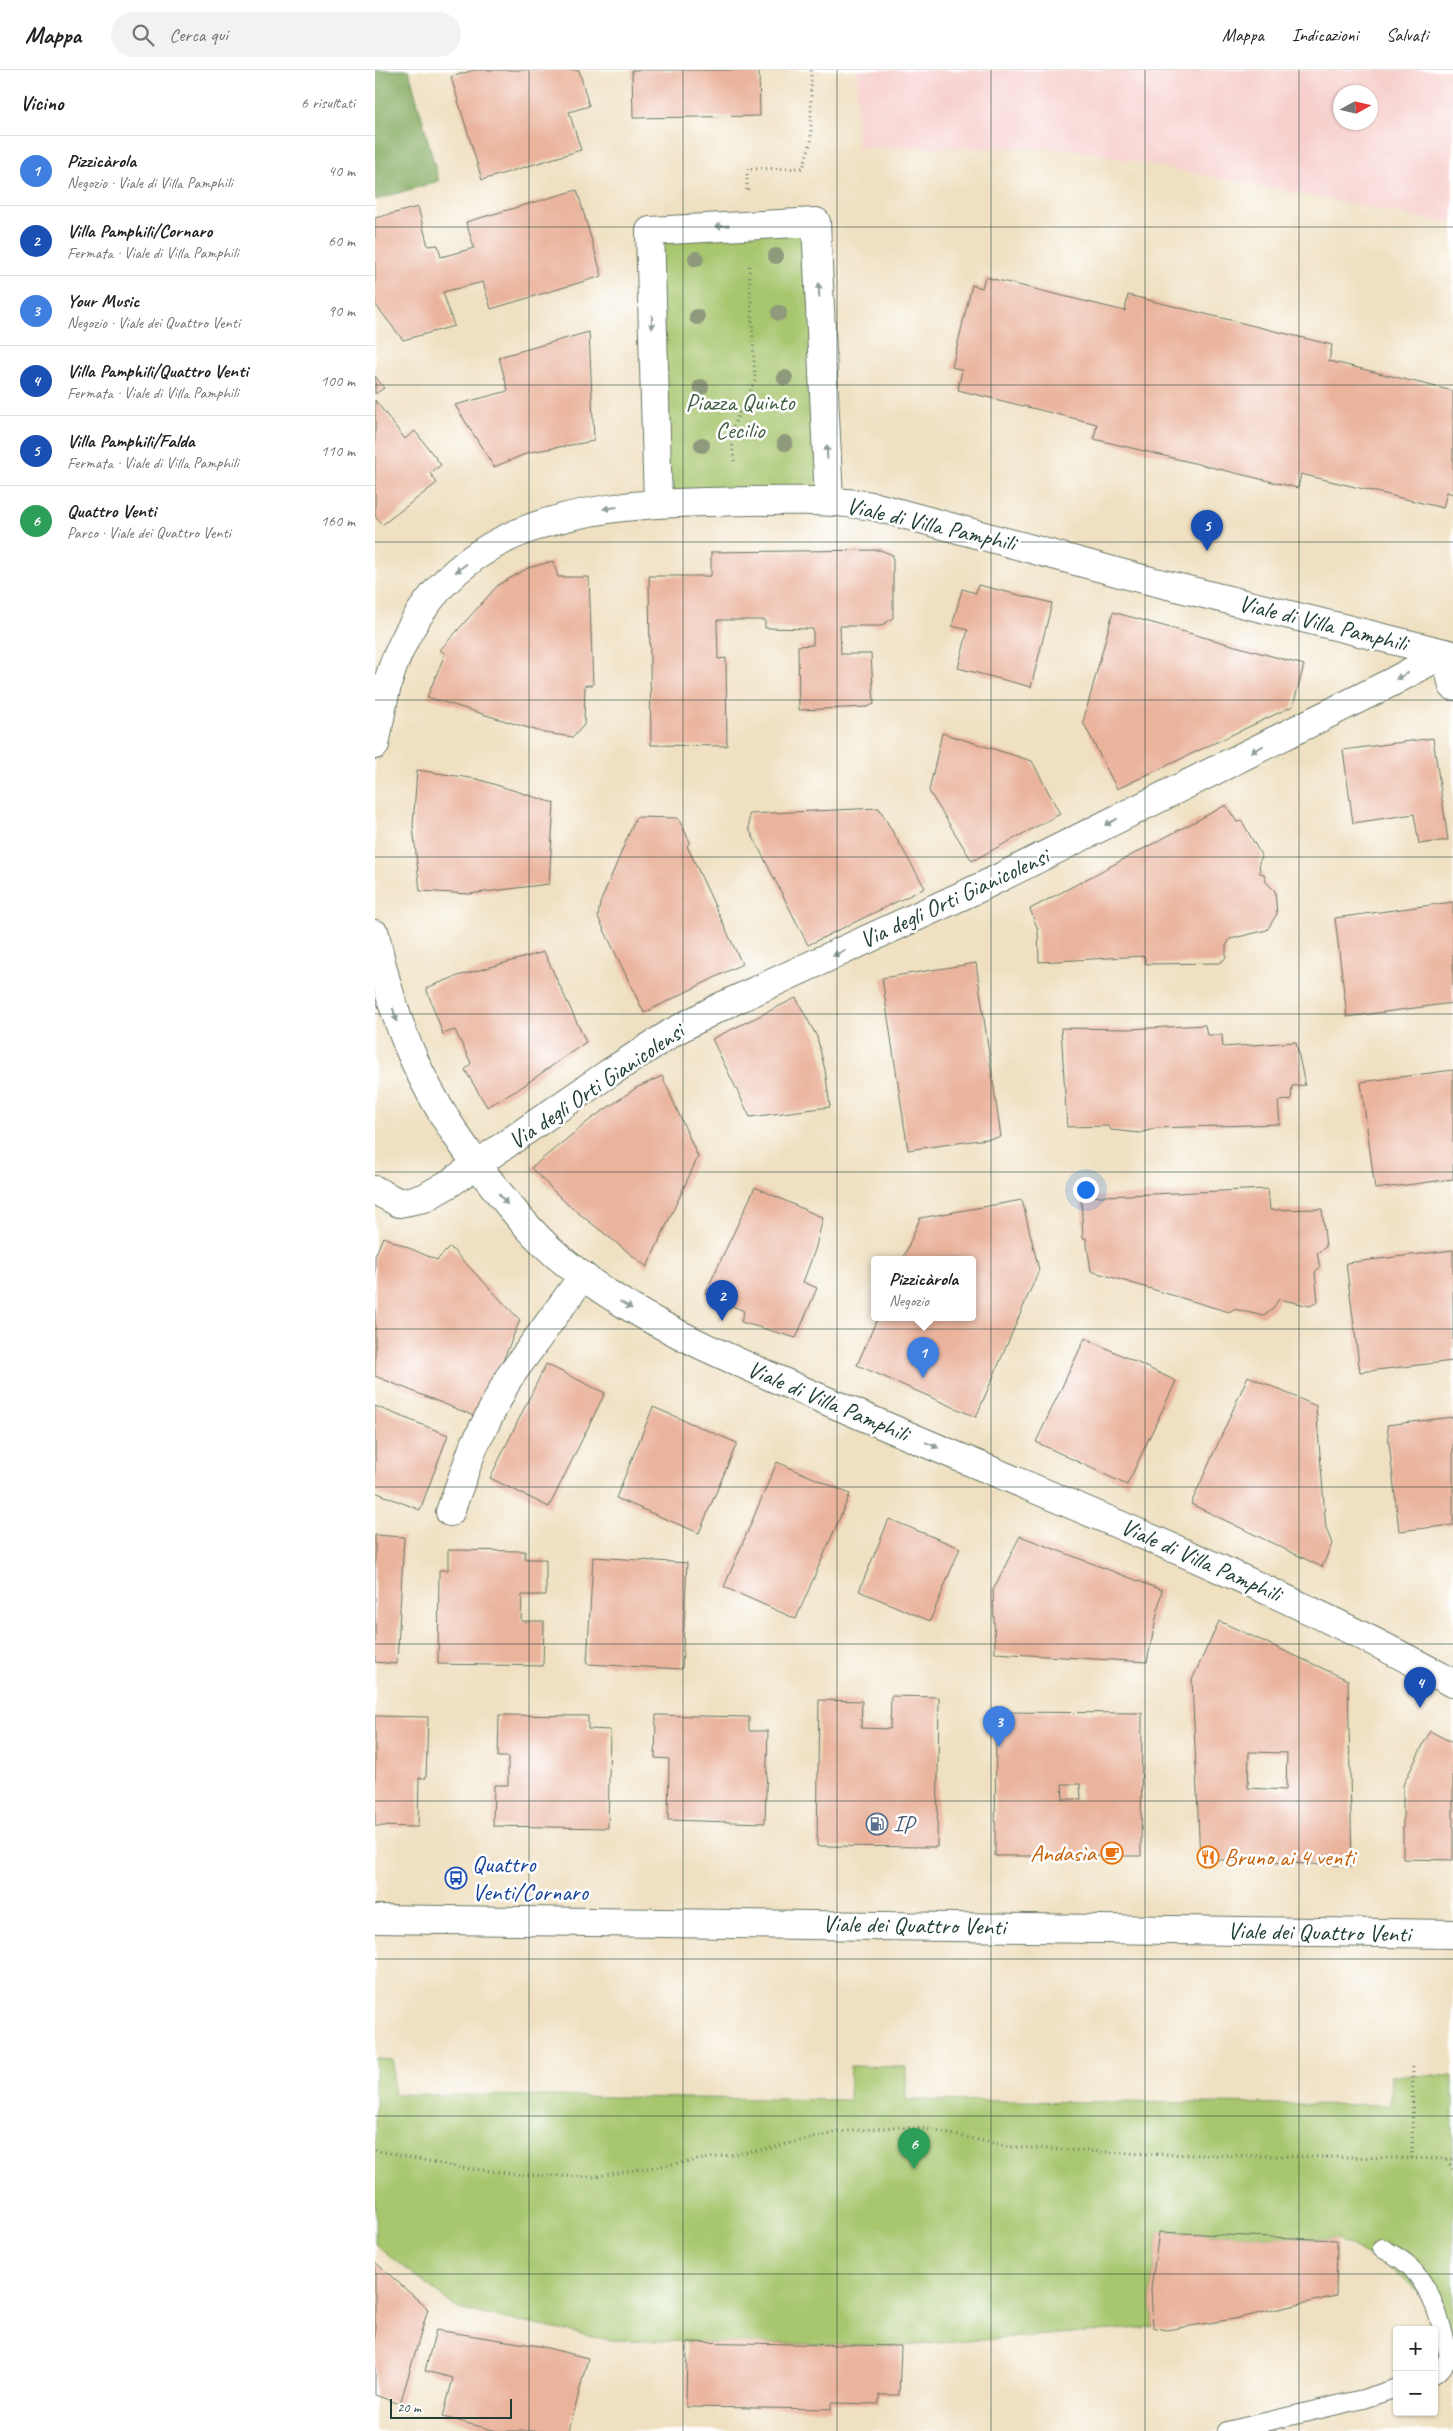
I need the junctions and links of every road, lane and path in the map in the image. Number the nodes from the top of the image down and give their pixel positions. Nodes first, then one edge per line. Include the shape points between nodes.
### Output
1 (811, 70) edge
2 (748, 224) junction
3 (733, 461) dead end
4 (829, 501) junction
5 (658, 503) junction
6 (1449, 654) edge
7 (1453, 686) edge
8 (378, 712) edge
9 (375, 745) edge
10 (375, 934) edge
11 (477, 1166) junction
12 (375, 1190) edge
13 (583, 1276) junction
14 (450, 1512) dead end
15 (1453, 1683) edge
16 (375, 1919) edge
17 (1453, 1934) edge
18 (1413, 2064) dead end
19 (375, 2150) edge
20 (1412, 2158) junction
21 (1446, 2159) junction
22 (1453, 2159) edge
23 (1453, 2169) edge
24 (1382, 2248) dead end
25 (1438, 2371) edge
26 (1393, 2389) edge
27 (1227, 2431) edge

1 - 2 path via 811,141 803,168 747,169
2 - 3 path via 755,381 731,430
4 -> 2 street via 815,222
2 -> 5 street via 650,232
4 - 5 street, Viale di Villa Pamphili
4 - 6 street, Viale di Villa Pamphili via 899,512 1145,579
5 -> 8 street, Viale di Villa Pamphili via 582,512 528,527 454,573 433,596 407,634
6 - 7 street
6 -> 11 street, Via degli Orti Gianicolensi via 981,887 673,1032
8 - 9 street, Viale di Villa Pamphili
10 -> 11 street, Viale di Villa Pamphili via 382,970 410,1055 435,1103
11 - 12 street, Via degli Orti Gianicolensi via 417,1201 399,1204
11 -> 13 street, Viale di Villa Pamphili via 535,1235
13 - 14 street via 508,1380 473,1448
13 -> 15 street, Viale di Villa Pamphili via 665,1328 705,1347 1267,1589
16 - 17 street, Viale dei Quattro Venti
18 - 20 path
19 - 20 path via 465,2168 526,2175 592,2177 766,2149 838,2132 894,2127 927,2129 1011,2147 1145,2154
20 - 21 path
21 - 22 path
21 - 23 path
24 - 25 lane via 1408,2265 1429,2292 1449,2357
26 - 27 lane

